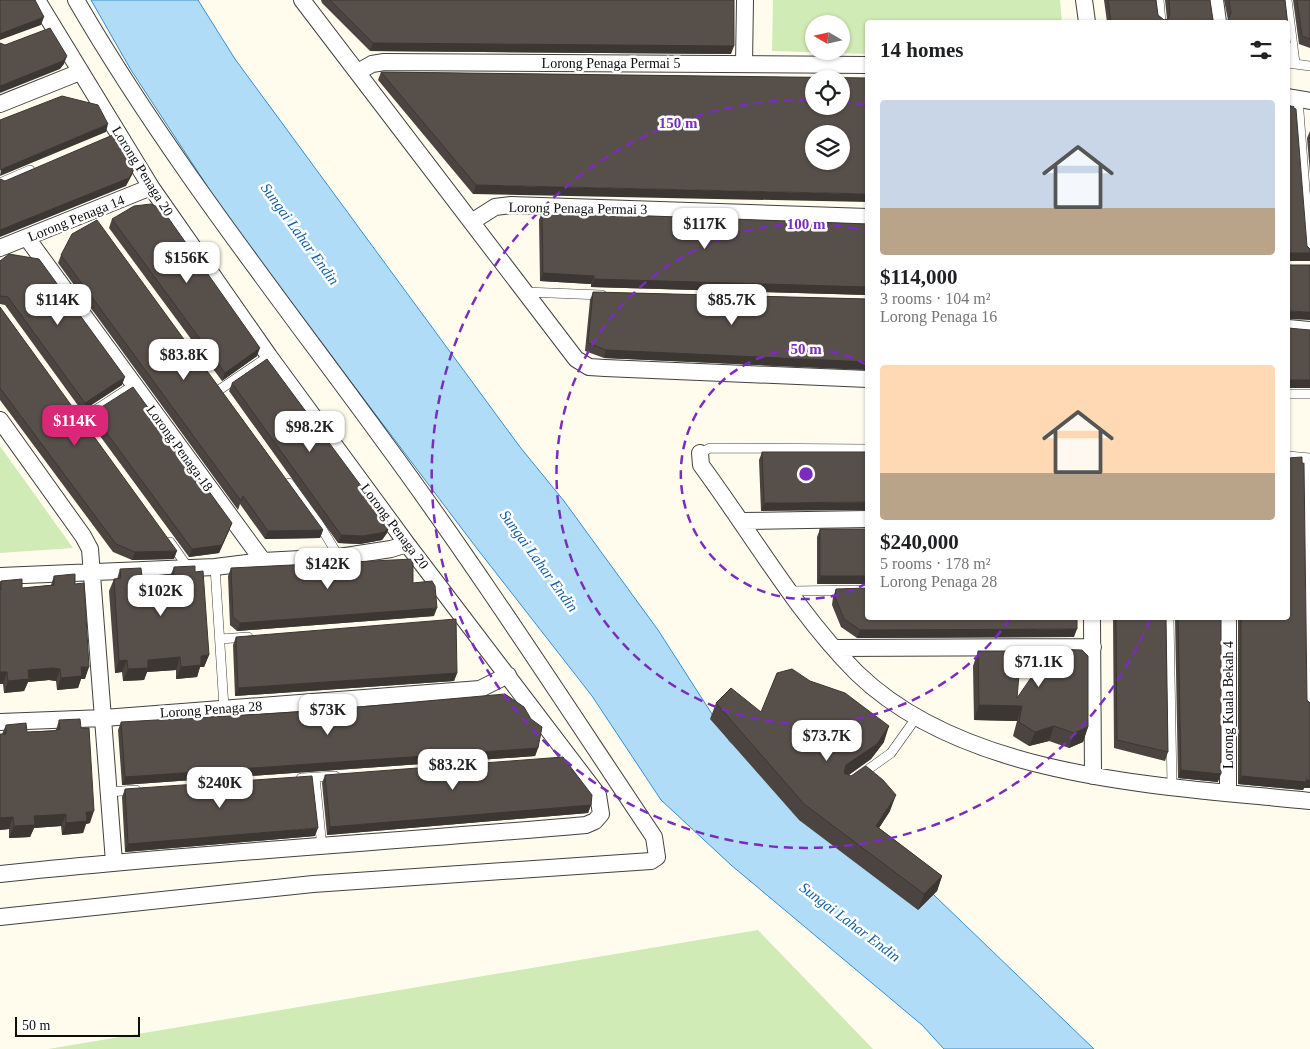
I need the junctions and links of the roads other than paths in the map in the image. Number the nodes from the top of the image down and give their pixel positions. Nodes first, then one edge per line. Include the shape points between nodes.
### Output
1 (37, 0) edge
2 (76, 0) edge
3 (302, 0) edge
4 (746, 0) edge
5 (1084, 0) edge
6 (1159, 0) edge
7 (1215, 0) edge
8 (1287, 0) edge
9 (1087, 20) edge
10 (1161, 20) edge
11 (1218, 20) edge
12 (1288, 20) edge
13 (1290, 47) edge
14 (1291, 63) edge
15 (744, 64) junction
16 (865, 65) edge
17 (1310, 66) edge
18 (80, 72) junction
19 (358, 72) junction
20 (1298, 99) edge
21 (0, 104) edge
22 (37, 168) edge
23 (0, 183) edge
24 (151, 187) junction
25 (865, 218) edge
26 (473, 221) junction
27 (27, 238) junction
28 (0, 248) edge
29 (1310, 254) edge
30 (525, 292) junction
31 (608, 295) edge
32 (1290, 328) edge
33 (1310, 330) edge
34 (268, 356) junction
35 (865, 379) edge
36 (213, 382) edge
37 (134, 385) junction
38 (219, 390) junction
39 (1290, 394) edge
40 (1310, 394) edge
41 (225, 397) edge
42 (74, 412) edge
43 (0, 420) edge
44 (865, 449) edge
45 (700, 453) joint
46 (1290, 456) edge
47 (1308, 458) edge
48 (284, 476) edge
49 (865, 519) edge
50 (742, 521) junction
51 (165, 536) edge
52 (407, 544) junction
53 (339, 556) junction
54 (263, 561) junction
55 (188, 566) junction
56 (215, 567) junction
57 (93, 572) junction
58 (0, 576) edge
59 (865, 590) edge
60 (790, 591) junction
61 (1092, 620) edge
62 (1170, 620) edge
63 (1228, 620) edge
64 (259, 636) edge
65 (220, 639) junction
66 (1093, 647) junction
67 (834, 648) junction
68 (508, 674) junction
69 (224, 708) junction
70 (1310, 708) edge
71 (104, 718) junction
72 (916, 718) junction
73 (0, 722) edge
74 (344, 775) edge
75 (1093, 776) junction
76 (315, 777) junction
77 (295, 779) edge
78 (851, 782) edge
79 (1172, 786) junction
80 (148, 789) edge
81 (108, 792) junction
82 (1228, 792) junction
83 (1310, 800) edge
84 (322, 848) junction
85 (114, 862) junction
86 (0, 874) edge
87 (0, 917) edge

1 - 18 street, Lorong Penaga 20 via 50,29
2 - 87 street via 133,93 236,242 385,442 528,648 654,837 658,848 657,857 651,861 313,884
3 - 19 street
4 - 15 street
5 - 9 street
6 - 10 lane
7 - 11 street
8 - 12 lane
13 - 14 lane
14 - 17 lane
15 - 16 street, Lorong Penaga Permai 5
15 - 19 street, Lorong Penaga Permai 5 via 384,62
18 - 21 street
18 - 24 street, Lorong Penaga 20 via 115,135
19 - 26 street
20 - 29 lane
22 - 23 lane
24 - 27 street, Lorong Penaga 14 via 93,216
24 - 34 street, Lorong Penaga 20
25 - 26 street, Lorong Penaga Permai 3 via 511,205 494,207
26 - 30 street
27 - 28 street, Lorong Penaga 14
27 - 37 street, Lorong Penaga 18
30 - 31 lane
30 - 35 street via 576,359 589,367
32 - 33 street
34 - 38 lane
34 - 52 street, Lorong Penaga 20
36 - 38 lane
37 - 42 lane via 83,423
37 - 54 street, Lorong Penaga 18
38 - 41 lane
39 - 40 lane
43 - 57 street via 83,536 90,549
44 - 45 lane via 710,448
45 - 50 street via 701,465
46 - 47 lane
47 - 70 lane
48 - 53 lane
49 - 50 street
50 - 60 street
51 - 55 lane
52 - 53 street
52 - 68 street, Lorong Penaga 20 via 457,618
53 - 54 street
54 - 56 street
55 - 56 street
55 - 57 street
56 - 65 lane
57 - 58 street
57 - 71 street
59 - 60 lane
60 - 67 street
61 - 66 street
62 - 79 lane
63 - 82 street, Lorong Kuala Bekah 4
64 - 65 lane
65 - 69 lane
66 - 67 street
66 - 75 street
67 - 72 street via 874,688
68 - 69 street, Lorong Penaga 28 via 480,689
68 - 84 street, Lorong Penaga 20 via 560,752 598,795 601,814 595,821 586,825
69 - 71 street, Lorong Penaga 28
71 - 73 street, Lorong Penaga 28
71 - 81 street
72 - 75 street via 986,748
72 - 78 lane via 891,753
74 - 76 lane
75 - 79 street
76 - 77 lane
76 - 84 lane
79 - 82 street
80 - 81 lane
81 - 85 street
82 - 83 street
84 - 85 street
85 - 86 street

